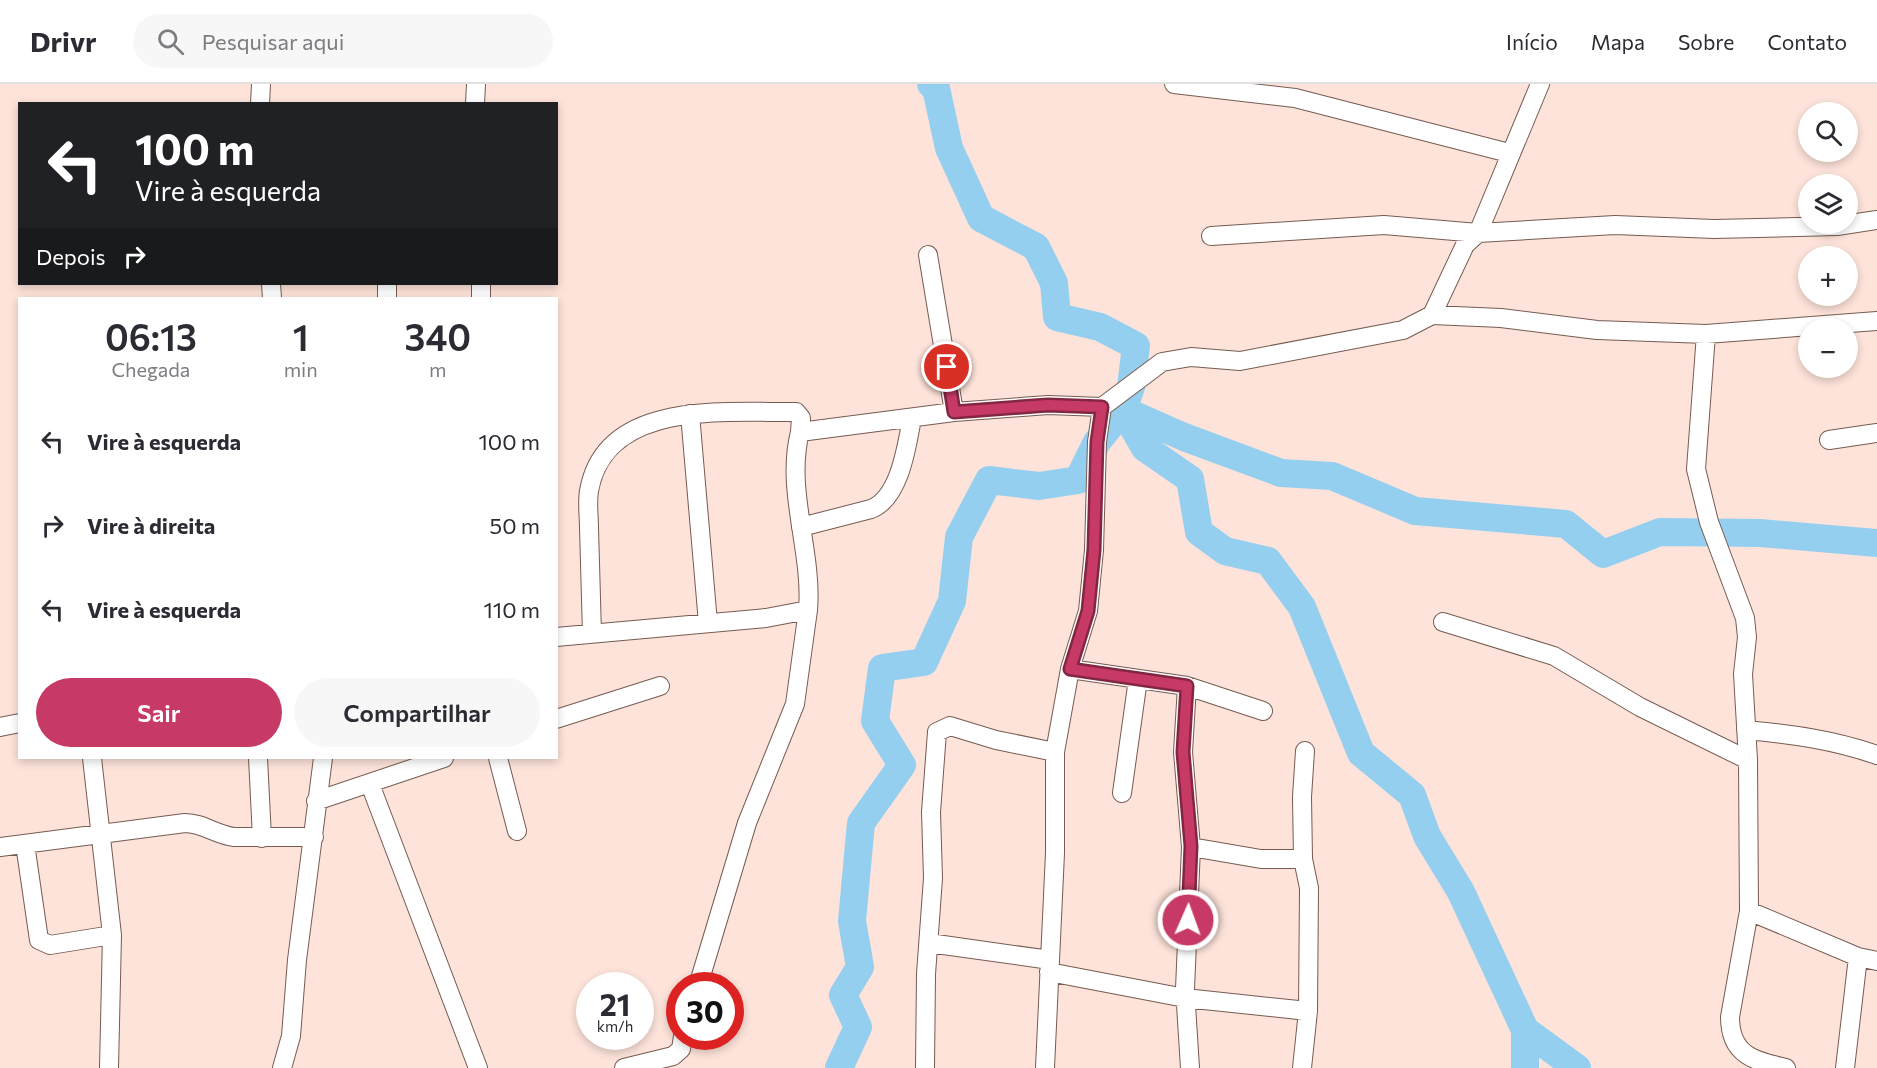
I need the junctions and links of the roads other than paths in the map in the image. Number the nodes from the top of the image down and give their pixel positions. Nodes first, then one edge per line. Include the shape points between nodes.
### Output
1 (261, 84) edge
2 (476, 84) edge
3 (1174, 84) edge
4 (1540, 84) edge
5 (1236, 87) edge
6 (260, 102) edge
7 (475, 102) edge
8 (1509, 153) junction
9 (1877, 220) edge
10 (1478, 233) junction
11 (1211, 236) dead end
12 (928, 255) dead end
13 (1432, 315) junction
14 (1877, 321) edge
15 (1706, 334) junction
16 (1102, 407) junction
17 (954, 412) junction
18 (690, 414) junction
19 (912, 418) junction
20 (800, 432) junction
21 (1877, 433) edge
22 (1829, 440) dead end
23 (801, 527) junction
24 (808, 610) junction
25 (1443, 622) dead end
26 (708, 623) junction
27 (592, 634) junction
28 (558, 637) edge
29 (1070, 669) junction
30 (1138, 679) junction
31 (660, 686) dead end
32 (1187, 686) junction
33 (1263, 711) dead end
34 (558, 718) edge
35 (18, 723) edge
36 (0, 726) edge
37 (1746, 729) junction
38 (1305, 751) dead end
39 (1055, 752) junction
40 (1877, 755) edge
41 (92, 759) edge
42 (258, 759) edge
43 (323, 759) edge
44 (441, 759) edge
45 (498, 759) edge
46 (1748, 760) junction
47 (370, 784) junction
48 (1122, 793) dead end
49 (316, 801) junction
50 (517, 831) dead end
51 (99, 835) junction
52 (314, 837) junction
53 (262, 838) junction
54 (25, 844) junction
55 (1191, 846) junction
56 (0, 848) edge
57 (1303, 859) junction
58 (1749, 911) junction
59 (112, 935) junction
60 (928, 944) junction
61 (1858, 957) junction
62 (1877, 962) edge
63 (1049, 966) junction
64 (702, 972) edge
65 (1185, 998) junction
66 (1308, 1011) junction
67 (679, 1050) edge
68 (109, 1068) edge
69 (282, 1068) edge
70 (478, 1068) edge
71 (624, 1068) edge
72 (926, 1068) edge
73 (1045, 1068) edge
74 (1190, 1068) edge
75 (1302, 1068) edge
76 (1786, 1068) edge
77 (1845, 1068) edge

1 - 6 street
2 - 7 street
3 - 5 street
4 - 8 street
5 - 8 street via 1295,98
8 - 10 street
9 - 10 street via 1837,226 1714,229 1615,225
10 - 11 street via 1384,225
10 - 13 street via 1465,244
12 - 17 street
13 - 15 street via 1501,318 1597,330
13 - 16 street via 1403,330 1240,361 1191,357 1162,362
14 - 15 street
15 - 37 street via 1696,469 1709,522 1745,618
16 - 17 street via 1048,405
16 - 29 street via 1088,611
17 - 19 street
18 - 20 street via 796,412 801,418
18 - 26 street
18 - 27 street via 659,419 635,429 615,442 598,464 589,492
19 - 20 street
19 - 23 street via 904,462 881,503
20 - 23 street via 796,459
21 - 22 street
23 - 24 street
24 - 26 street
24 - 64 street via 795,704 747,823
25 - 46 street via 1554,656 1640,707
26 - 27 street
27 - 28 street
29 - 30 street
29 - 39 street
30 - 32 street
30 - 48 street
31 - 34 street
32 - 33 street
32 - 55 street via 1183,752
35 - 36 street
37 - 40 street via 1851,746
37 - 46 street
38 - 57 street
39 - 60 street via 950,726 937,732
39 - 63 street
41 - 51 street
42 - 53 street
43 - 49 street
44 - 47 street
45 - 50 street
46 - 58 street
47 - 49 street
47 - 70 street
49 - 52 street
51 - 53 street via 197,823 222,836
51 - 54 street
51 - 59 street
52 - 53 street
52 - 69 street via 291,1036
54 - 56 street
54 - 59 street via 39,939 50,945
55 - 57 street via 1261,859
55 - 65 street
57 - 66 street via 1309,888
58 - 61 street
58 - 76 street via 1730,1035 1739,1049 1757,1062
59 - 68 street
60 - 63 street
60 - 72 street
61 - 62 street
61 - 77 street
63 - 65 street
63 - 73 street
65 - 66 street
65 - 74 street
66 - 75 street
67 - 71 street via 673,1056

